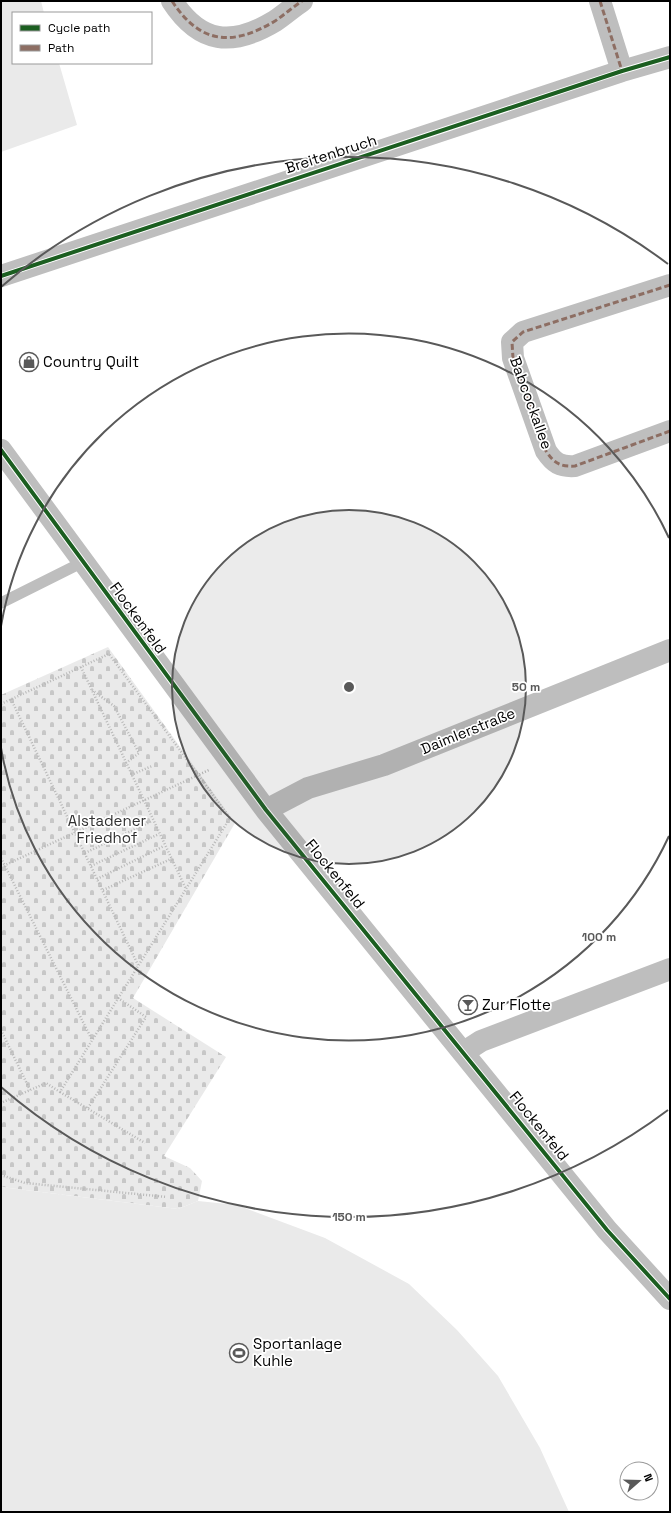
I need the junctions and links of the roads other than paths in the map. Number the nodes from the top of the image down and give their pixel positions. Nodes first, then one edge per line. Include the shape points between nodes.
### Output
1 (172, 1) edge
2 (302, 1) edge
3 (600, 1) edge
4 (670, 57) edge
5 (622, 71) junction
6 (1, 276) edge
7 (670, 285) edge
8 (670, 431) edge
9 (1, 450) edge
10 (82, 562) junction
11 (1, 603) edge
12 (670, 650) edge
13 (266, 810) junction
14 (670, 969) edge
15 (464, 1052) junction
16 (670, 1299) edge

1 - 2 street via 181,15 192,25 209,35 224,39 262,28
3 - 5 street
4 - 5 street, Breitenbruch
5 - 6 street, Breitenbruch
7 - 8 street, Babcockallee via 523,332 512,342 513,358 546,451 559,465 575,466
9 - 10 street, Flockenfeld
10 - 11 lane
10 - 13 street, Flockenfeld
12 - 13 street, Daimlerstraße via 384,765 308,788
13 - 15 street, Flockenfeld
14 - 15 street via 481,1041
15 - 16 street, Flockenfeld via 607,1230

